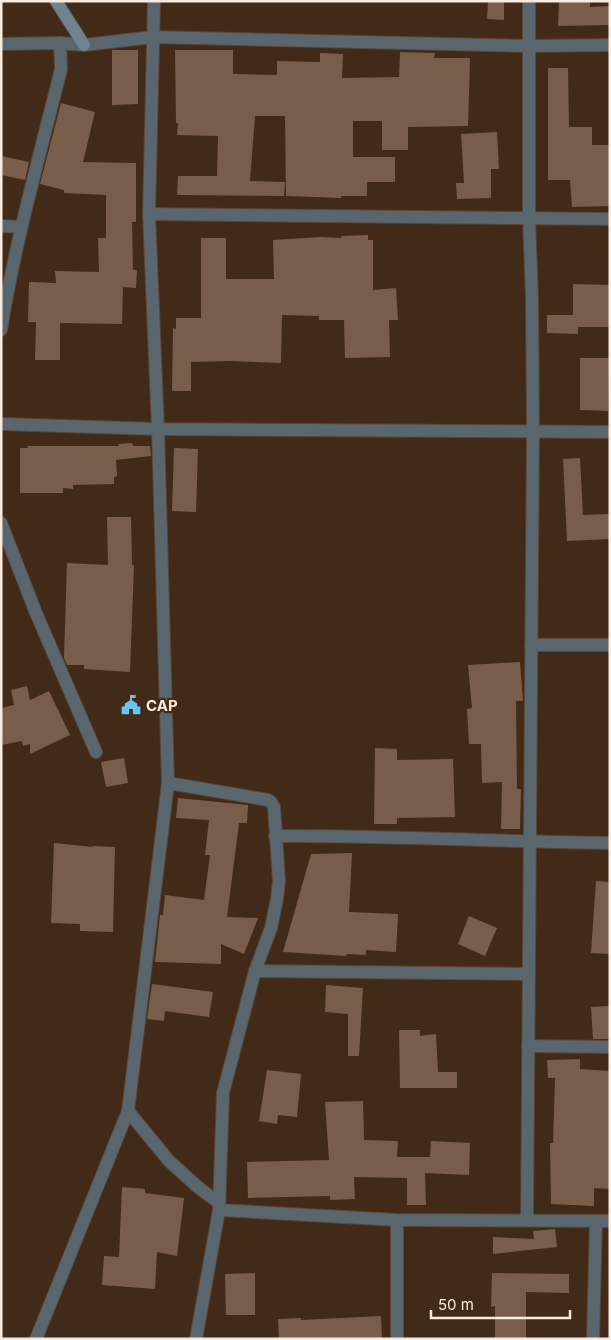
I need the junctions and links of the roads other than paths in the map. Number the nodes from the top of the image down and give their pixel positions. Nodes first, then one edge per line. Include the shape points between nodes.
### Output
1 (56, 1) edge
2 (154, 1) edge
3 (529, 1) edge
4 (153, 36) junction
5 (60, 43) junction
6 (1, 44) edge
7 (610, 44) edge
8 (84, 45) junction
9 (529, 46) junction
10 (149, 214) junction
11 (529, 218) junction
12 (610, 218) edge
13 (1, 226) edge
14 (21, 227) junction
15 (1, 330) edge
16 (1, 424) edge
17 (158, 429) junction
18 (533, 431) junction
19 (610, 432) edge
20 (1, 523) edge
21 (532, 645) junction
22 (610, 645) edge
23 (96, 752) dead end
24 (168, 783) junction
25 (275, 836) junction
26 (530, 842) junction
27 (610, 843) edge
28 (255, 971) junction
29 (528, 974) junction
30 (528, 1046) junction
31 (610, 1047) edge
32 (128, 1111) junction
33 (219, 1206) junction
34 (397, 1220) junction
35 (526, 1220) junction
36 (596, 1221) junction
37 (610, 1221) edge
38 (36, 1339) edge
39 (196, 1339) edge
40 (397, 1339) edge
41 (593, 1339) edge

1 - 8 street
2 - 4 street
3 - 9 street
4 - 8 street
4 - 9 street
4 - 10 street
5 - 6 street
5 - 8 street
5 - 14 street via 62,69
7 - 9 street
9 - 11 street
10 - 11 street
10 - 17 street
11 - 12 street
11 - 18 street
13 - 14 street
14 - 15 street
16 - 17 street
17 - 18 street
17 - 24 street
18 - 19 street
18 - 21 street
20 - 23 street
21 - 22 street
21 - 26 street
24 - 25 street via 268,800 274,807
24 - 32 street
25 - 26 street
25 - 28 street via 279,881 277,899 271,928
26 - 27 street
26 - 29 street
28 - 29 street
28 - 33 street via 223,1093
29 - 30 street
30 - 31 street
30 - 35 street
32 - 33 street via 169,1161
32 - 38 street
33 - 34 street
33 - 39 street
34 - 35 street
34 - 40 street
35 - 36 street
36 - 37 street
36 - 41 street

